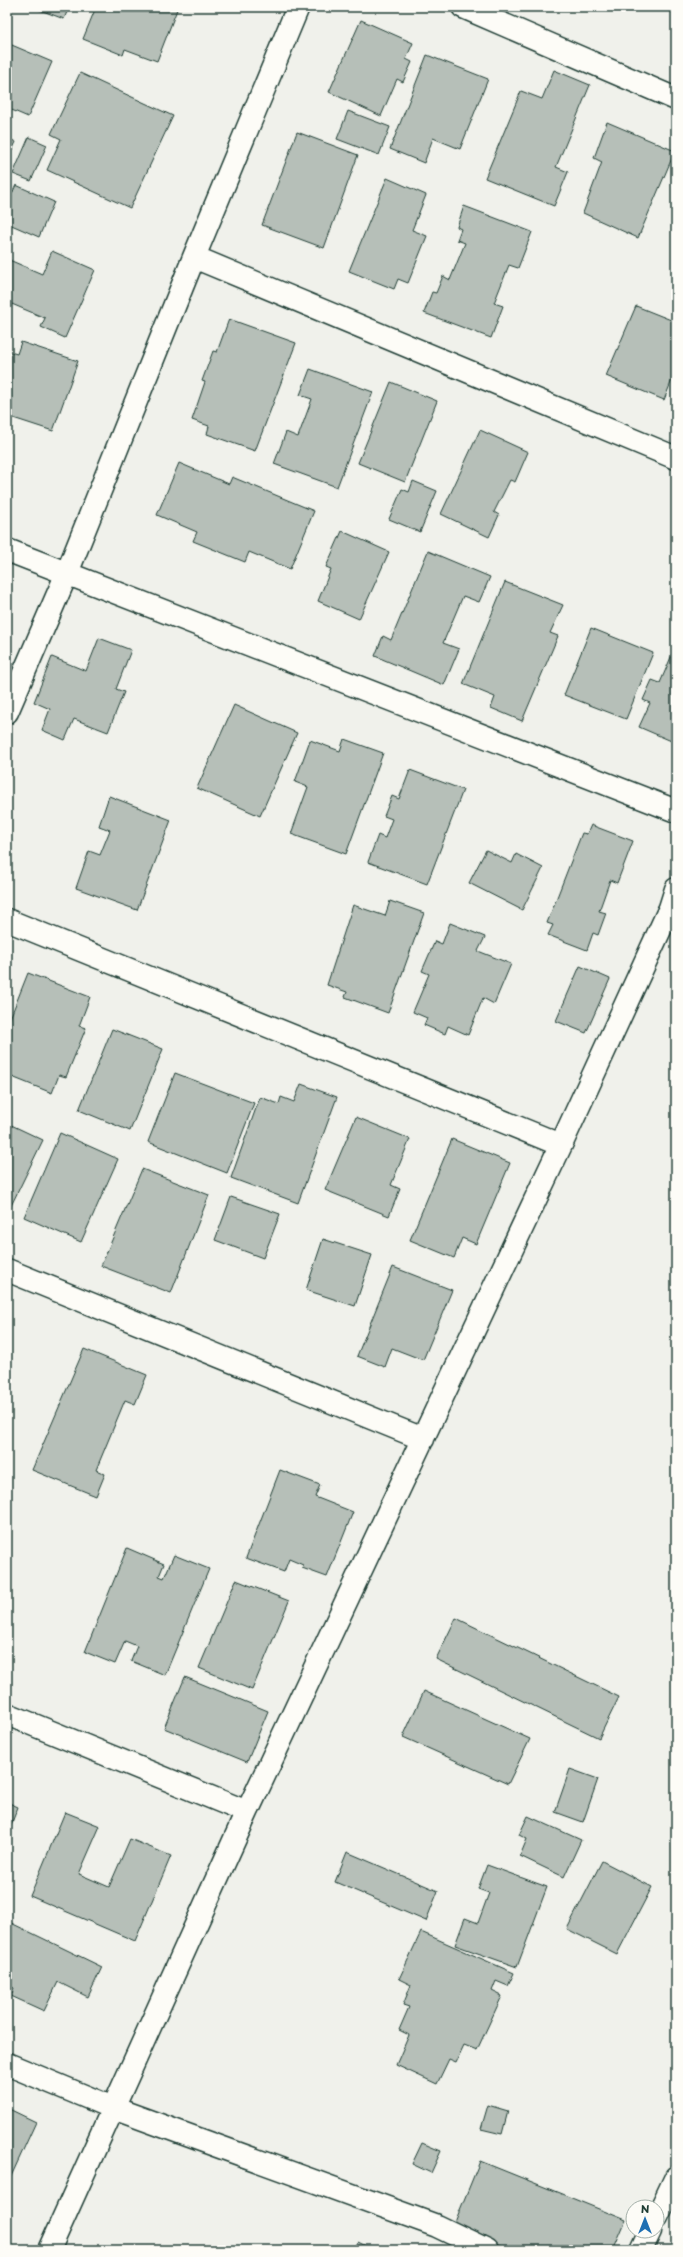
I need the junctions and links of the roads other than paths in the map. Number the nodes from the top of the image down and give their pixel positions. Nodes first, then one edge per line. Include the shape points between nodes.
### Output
1 (298, 7) edge
2 (463, 7) edge
3 (676, 99) edge
4 (194, 257) junction
5 (676, 458) edge
6 (7, 550) edge
7 (67, 573) junction
8 (7, 712) edge
9 (676, 811) edge
10 (676, 890) edge
11 (7, 920) edge
12 (561, 1145) junction
13 (7, 1270) edge
14 (423, 1439) junction
15 (7, 1714) edge
16 (247, 1812) junction
17 (7, 2064) edge
18 (113, 2108) junction
19 (676, 2177) edge
20 (665, 2200) edge
21 (646, 2239) edge
22 (49, 2250) edge
23 (487, 2250) edge
24 (641, 2250) edge

1 - 4 street
2 - 3 street
4 - 5 street
4 - 7 street
6 - 7 street
7 - 8 street
7 - 9 street
10 - 12 street
11 - 12 street
12 - 14 street
13 - 14 street
14 - 16 street
15 - 16 street
16 - 18 street
17 - 18 street
18 - 22 street
18 - 23 street via 437,2226
19 - 20 street
21 - 24 street

